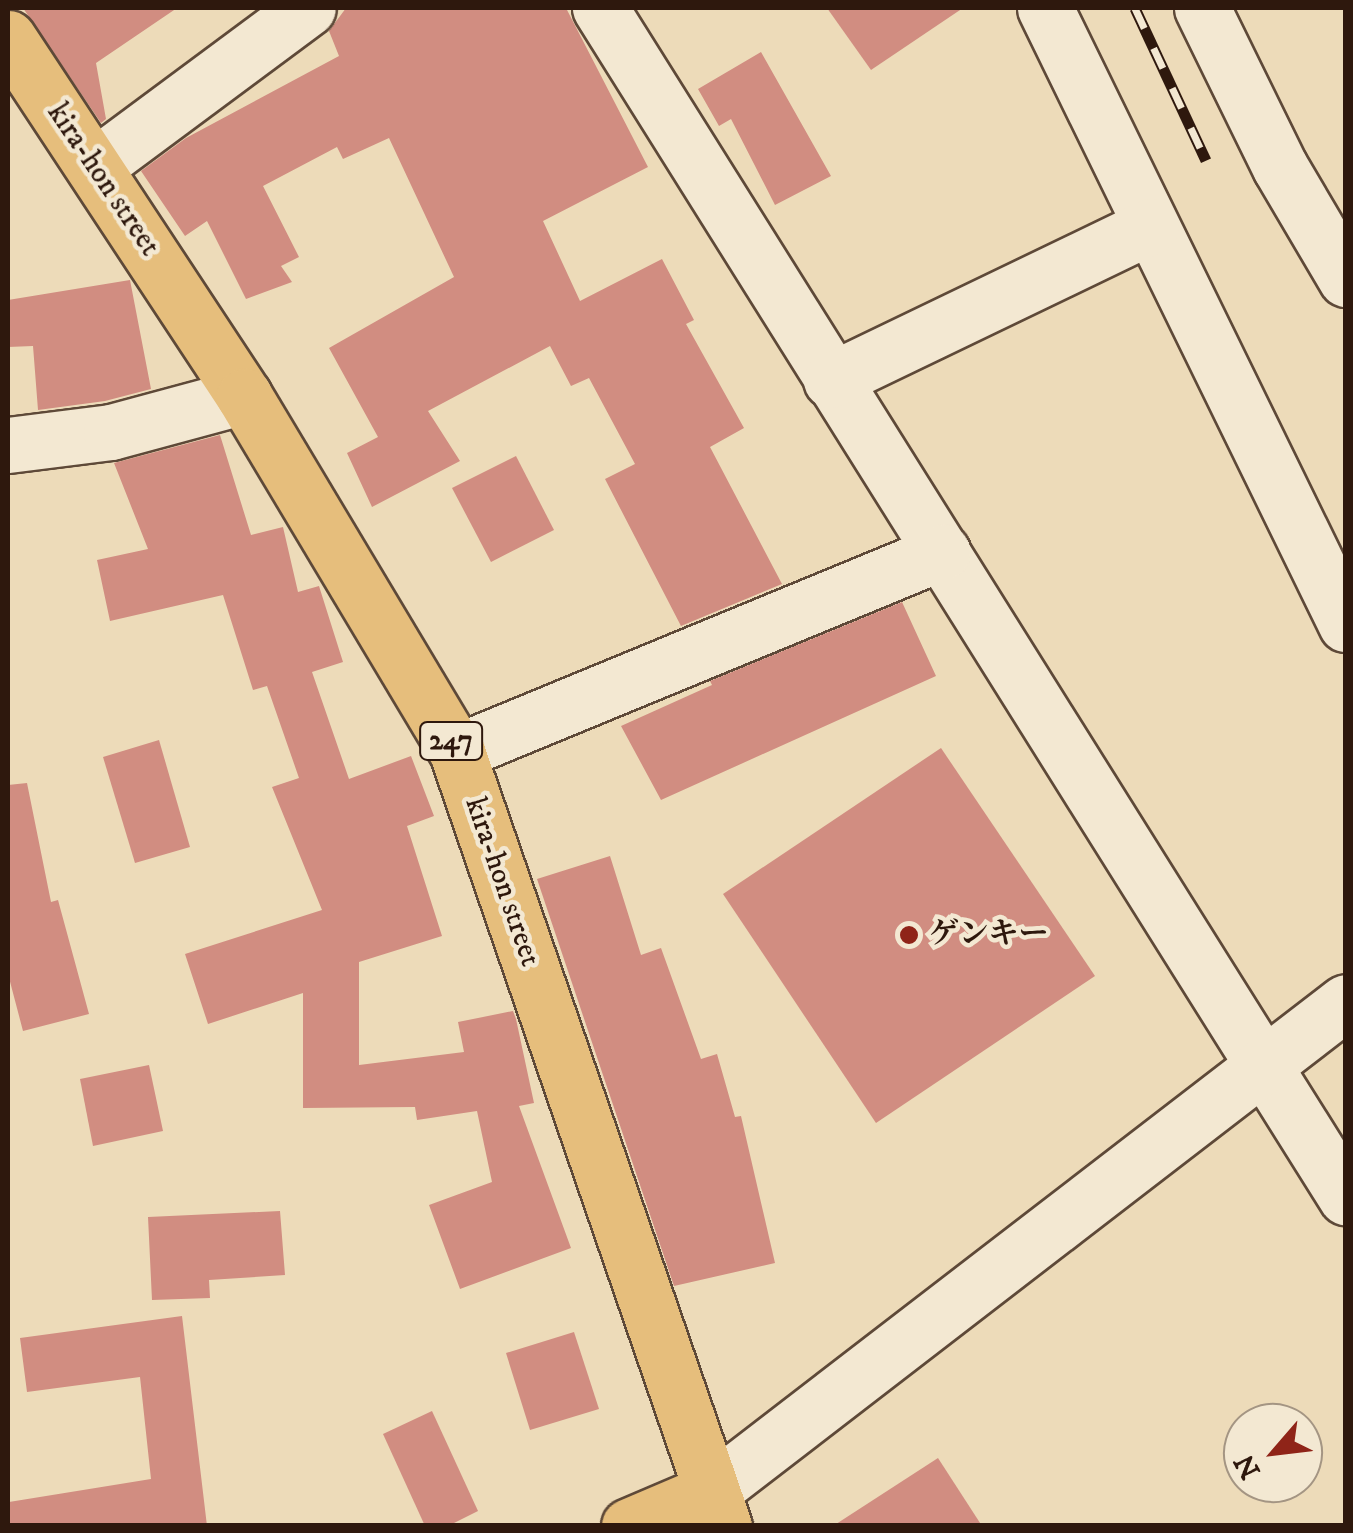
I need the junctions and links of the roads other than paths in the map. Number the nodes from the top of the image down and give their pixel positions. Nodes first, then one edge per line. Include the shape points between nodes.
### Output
1 (308, 8) edge
2 (600, 8) edge
3 (1045, 8) edge
4 (1202, 8) edge
5 (8, 38) edge
6 (95, 166) junction
7 (1151, 226) junction
8 (1346, 279) edge
9 (831, 380) junction
10 (244, 396) junction
11 (8, 445) edge
12 (942, 552) junction
13 (1346, 624) edge
14 (458, 752) junction
15 (1346, 1002) edge
16 (1263, 1064) junction
17 (1346, 1196) edge
18 (718, 1508) edge
19 (629, 1526) edge

1 - 6 street
2 - 9 street
3 - 7 street
4 - 8 street via 1280,166
5 - 6 main road, kira-hon street / 247
6 - 10 main road, kira-hon street / 247
7 - 9 street
7 - 13 street
9 - 12 street
10 - 11 street via 111,432
10 - 14 main road, kira-hon street / 247
12 - 14 street
12 - 16 street
14 - 18 main road, kira-hon street / 247
15 - 16 street
16 - 17 street
16 - 18 street
18 - 19 main road

